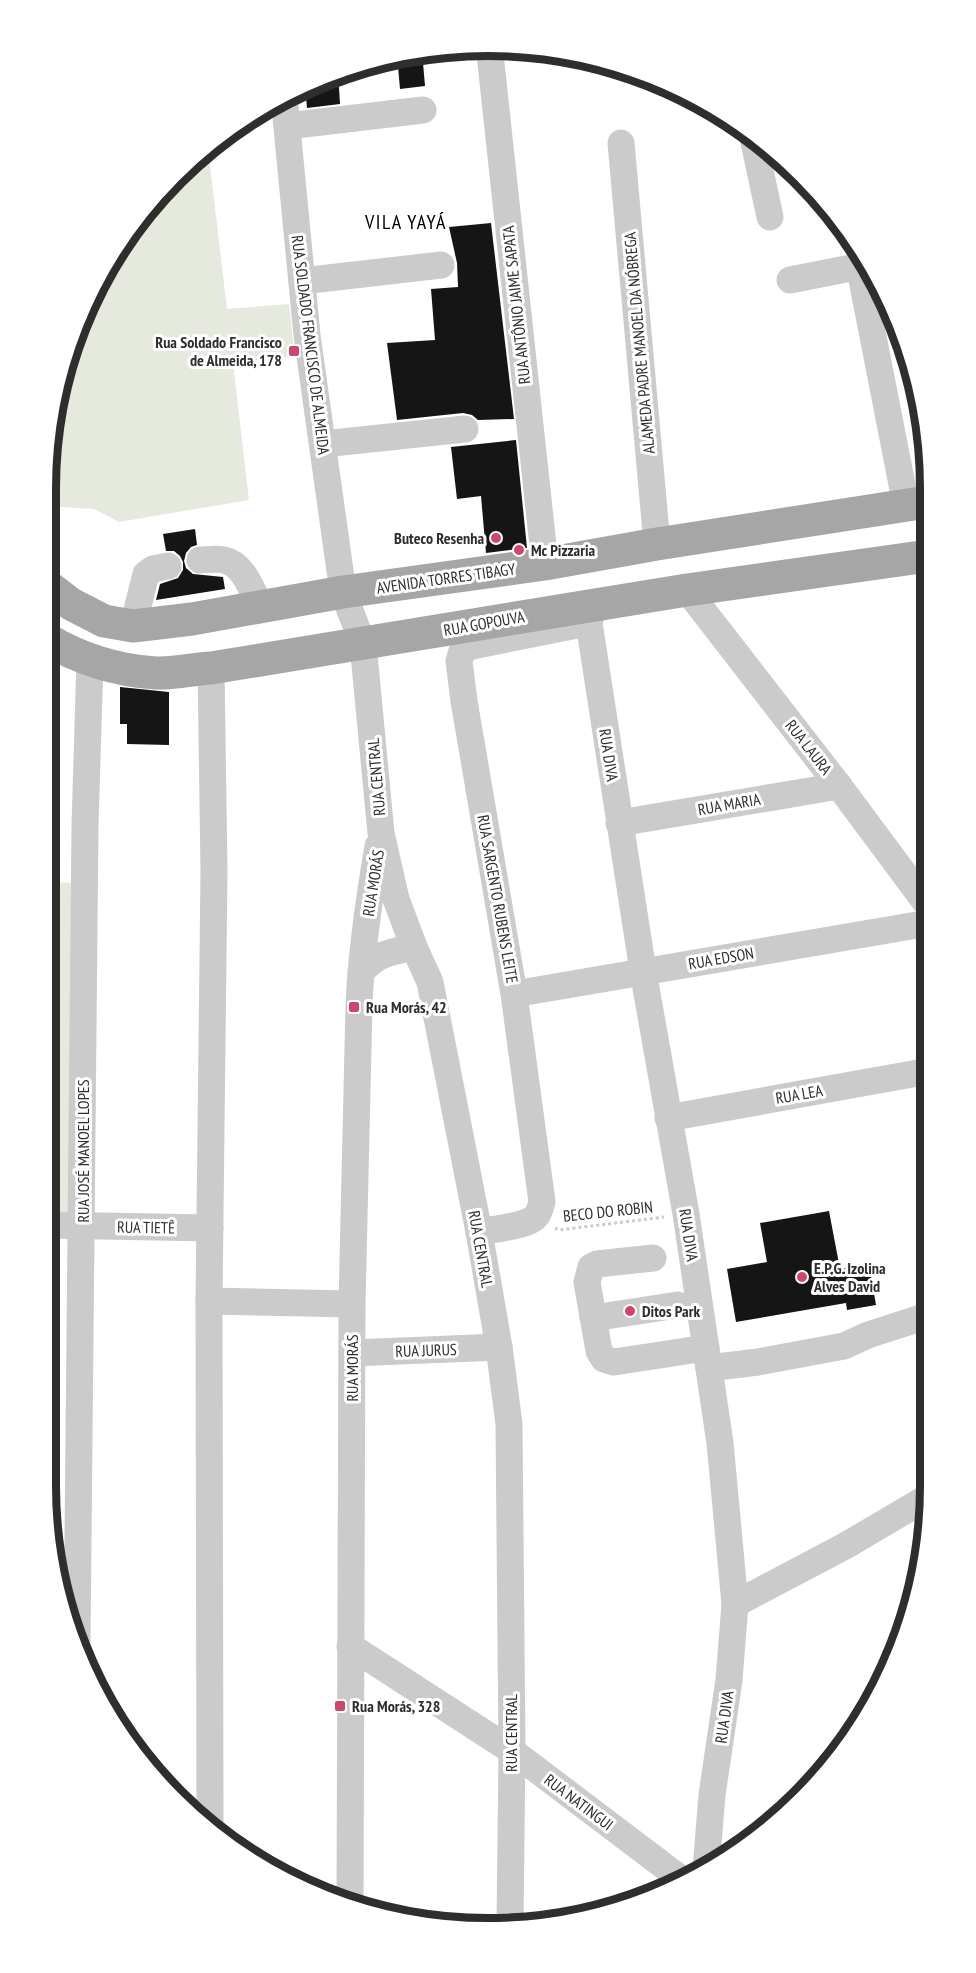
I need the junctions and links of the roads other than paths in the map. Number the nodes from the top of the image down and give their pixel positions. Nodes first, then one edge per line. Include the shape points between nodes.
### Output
1 (490, 56) edge
2 (285, 106) edge
3 (423, 110) dead end
4 (287, 126) junction
5 (621, 143) dead end
6 (755, 149) edge
7 (770, 217) dead end
8 (441, 265) dead end
9 (790, 280) dead end
10 (302, 281) junction
11 (465, 429) dead end
12 (323, 444) junction
13 (917, 504) edge
14 (657, 544) junction
15 (920, 557) edge
16 (200, 560) dead end
17 (544, 564) junction
18 (168, 566) dead end
19 (687, 590) junction
20 (56, 592) edge
21 (343, 592) junction
22 (261, 607) junction
23 (591, 614) junction
24 (133, 626) junction
25 (56, 644) edge
26 (363, 644) junction
27 (90, 660) junction
28 (212, 668) junction
29 (839, 786) junction
30 (619, 823) junction
31 (381, 833) junction
32 (920, 895) edge
33 (920, 925) edge
34 (414, 947) junction
35 (360, 972) junction
36 (643, 972) junction
37 (514, 994) junction
38 (920, 1073) edge
39 (668, 1118) junction
40 (56, 1225) edge
41 (82, 1225) junction
42 (210, 1228) junction
43 (479, 1232) junction
44 (653, 1258) dead end
45 (209, 1301) junction
46 (352, 1304) junction
47 (678, 1305) dead end
48 (593, 1318) junction
49 (920, 1318) edge
50 (499, 1347) junction
51 (352, 1353) junction
52 (707, 1358) junction
53 (920, 1502) edge
54 (735, 1604) junction
55 (77, 1621) edge
56 (350, 1646) junction
57 (512, 1751) junction
58 (210, 1816) edge
59 (707, 1858) edge
60 (675, 1875) edge
61 (350, 1895) edge
62 (510, 1917) edge

1 - 17 street, RUA ANTÔNIO JAIME SAPATA
2 - 4 street, RUA SOLDADO FRANCISCO DE ALMEIDA
3 - 4 street
4 - 10 street, RUA SOLDADO FRANCISCO DE ALMEIDA
5 - 14 street, ALAMEDA PADRE MANOEL DA NÓBREGA
6 - 7 street
8 - 10 street
9 - 13 street via 851,268 861,275
10 - 12 street, RUA SOLDADO FRANCISCO DE ALMEIDA
11 - 12 street
12 - 21 street, RUA SOLDADO FRANCISCO DE ALMEIDA
13 - 14 main road, AVENIDA TORRES TIBAGY
14 - 17 main road, AVENIDA TORRES TIBAGY
15 - 19 main road, RUA GOPOUVA
16 - 22 street via 225,560 237,567
17 - 21 main road, AVENIDA TORRES TIBAGY
18 - 24 street via 146,574
19 - 23 main road, RUA GOPOUVA
19 - 29 street, RUA LAURA
20 - 24 main road, AVENIDA TORRES TIBAGY via 104,621
21 - 22 main road, AVENIDA TORRES TIBAGY
21 - 26 street, RUA CENTRAL
22 - 24 main road, AVENIDA TORRES TIBAGY
23 - 26 main road, RUA GOPOUVA
23 - 30 street, RUA DIVA
23 - 37 street, RUA SARGENTO RUBENS LEITE via 472,646 462,651 459,661
25 - 27 main road, RUA GOPOUVA
26 - 28 main road, RUA GOPOUVA
26 - 31 street, RUA CENTRAL
27 - 28 main road, RUA GOPOUVA via 157,673
27 - 41 street, RUA JOSÉ MANOEL LOPES
28 - 42 street
29 - 30 street, RUA MARIA
29 - 32 street, RUA LAURA
30 - 36 street, RUA DIVA
31 - 34 street, RUA CENTRAL via 396,899
31 - 35 street, RUA MORÁS
33 - 36 street, RUA EDSON
34 - 35 street via 372,959
34 - 43 street, RUA CENTRAL via 430,982
35 - 46 street, RUA MORÁS
36 - 37 street, RUA EDSON
36 - 39 street, RUA DIVA
37 - 43 street, RUA SARGENTO RUBENS LEITE via 542,1202 533,1219
38 - 39 street, RUA LEA
39 - 52 street, RUA DIVA
40 - 41 street, RUA TIETÊ
41 - 42 street, RUA TIETÊ
41 - 55 street, RUA JOSÉ MANOEL LOPES
42 - 45 street
43 - 50 street, RUA CENTRAL
44 - 48 street via 591,1267 587,1282
45 - 46 street
45 - 58 street
46 - 51 street, RUA MORÁS
47 - 48 street
48 - 52 street via 604,1359 614,1362
49 - 52 street via 844,1346 758,1362
50 - 51 street, RUA JURUS
50 - 57 street, RUA CENTRAL via 509,1424
51 - 56 street, RUA MORÁS
52 - 54 street, RUA DIVA via 720,1443
53 - 54 street
54 - 59 street, RUA DIVA
56 - 57 street, RUA NATINGUI
56 - 61 street, RUA MORÁS
57 - 60 street, RUA NATINGUI
57 - 62 street, RUA CENTRAL

